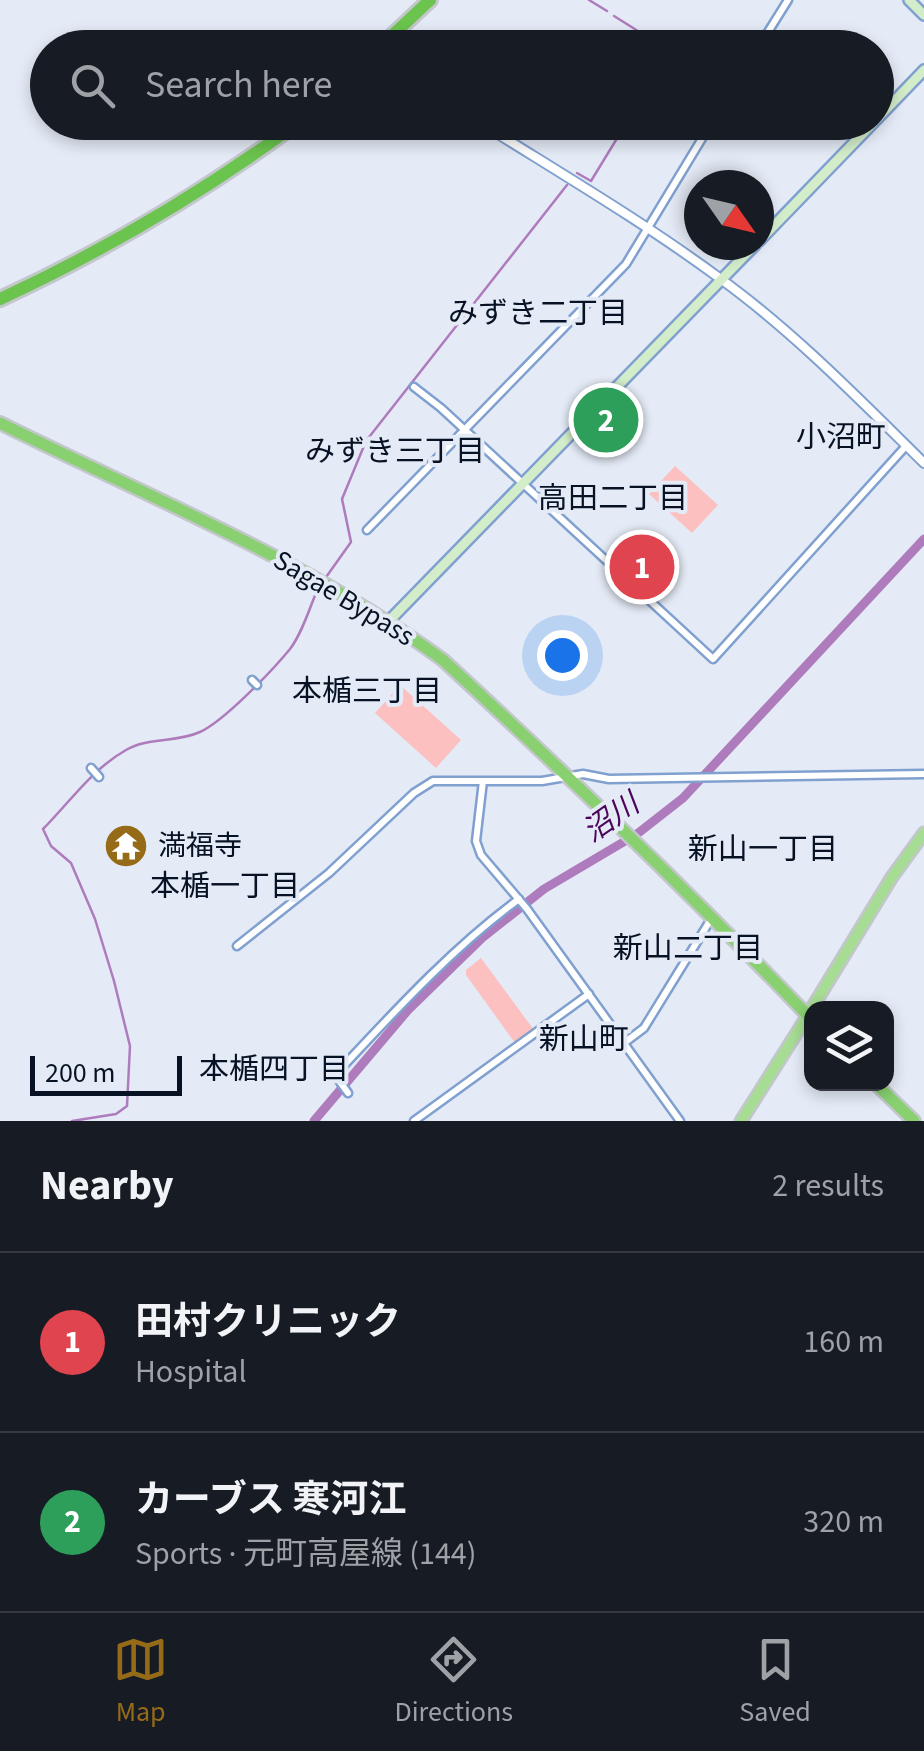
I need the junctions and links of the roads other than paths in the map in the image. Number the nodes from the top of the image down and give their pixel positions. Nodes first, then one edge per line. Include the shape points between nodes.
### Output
1 (430, 0) edge
2 (441, 0) edge
3 (788, 0) edge
4 (909, 0) edge
5 (924, 15) edge
6 (398, 30) edge
7 (409, 30) edge
8 (769, 30) edge
9 (924, 70) edge
10 (894, 101) edge
11 (261, 140) edge
12 (271, 140) edge
13 (508, 140) edge
14 (701, 140) edge
15 (857, 140) edge
16 (179, 200) junction
17 (774, 225) edge
18 (647, 228) junction
19 (741, 260) edge
20 (722, 280) junction
21 (0, 290) edge
22 (0, 299) edge
23 (414, 386) dead end
24 (0, 423) edge
25 (0, 431) edge
26 (466, 431) junction
27 (906, 446) junction
28 (924, 463) edge
29 (522, 484) junction
30 (367, 530) dead end
31 (322, 583) junction
32 (387, 623) junction
33 (91, 768) dead end
34 (924, 774) edge
35 (98, 776) dead end
36 (563, 778) junction
37 (482, 780) junction
38 (924, 834) edge
39 (637, 849) junction
40 (520, 899) junction
41 (708, 924) junction
42 (237, 946) dead end
43 (589, 994) junction
44 (818, 1001) edge
45 (804, 1006) edge
46 (804, 1010) edge
47 (804, 1024) edge
48 (624, 1043) junction
49 (883, 1091) edge
50 (348, 1093) dead end
51 (414, 1121) edge
52 (680, 1121) edge
53 (741, 1121) edge
54 (914, 1121) edge

1 - 6 highway
2 - 7 highway
3 - 8 street
4 - 5 main road
9 - 10 main road
11 - 16 highway
12 - 16 highway
13 - 18 street
14 - 18 street
15 - 17 main road
16 - 21 highway
16 - 22 highway
18 - 20 street
18 - 26 street via 626,264
19 - 20 main road
20 - 27 street
20 - 29 main road
23 - 26 street
24 - 31 highway, Sagae Bypass
25 - 31 highway, Sagae Bypass
26 - 29 street
26 - 30 street
27 - 28 street
27 - 29 street via 713,659
29 - 32 main road
31 - 32 highway, Sagae Bypass
32 - 36 highway, Sagae Bypass via 443,660
33 - 35 street
34 - 36 street
36 - 37 street
36 - 39 highway, Sagae Bypass
37 - 40 street via 477,848
37 - 42 street via 424,786
38 - 44 main road
39 - 41 highway, Sagae Bypass
39 - 45 highway, Sagae Bypass
40 - 43 street
40 - 50 street via 421,985 336,1077
41 - 46 highway, Sagae Bypass
41 - 48 street via 644,1028
43 - 48 street
43 - 51 street
47 - 53 main road
48 - 52 street
49 - 54 highway

